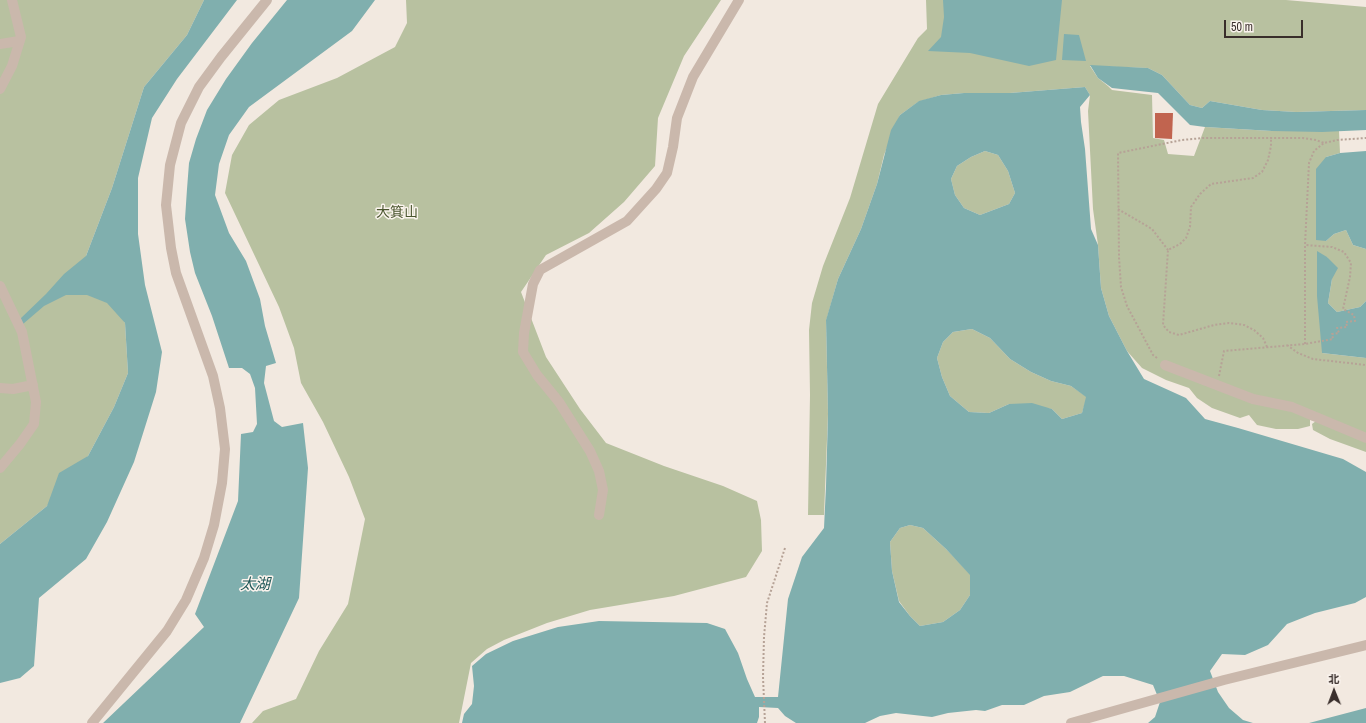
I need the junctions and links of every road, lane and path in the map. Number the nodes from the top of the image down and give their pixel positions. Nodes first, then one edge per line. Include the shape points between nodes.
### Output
1 (12, 0) edge
2 (267, 0) edge
3 (739, 0) edge
4 (19, 41) junction
5 (0, 44) edge
6 (0, 89) edge
7 (1271, 138) junction
8 (1366, 138) edge
9 (1324, 143) junction
10 (1118, 209) junction
11 (1305, 245) junction
12 (1168, 250) junction
13 (0, 286) edge
14 (1305, 344) junction
15 (1287, 345) junction
16 (1267, 347) junction
17 (1165, 365) joint
18 (1366, 365) edge
19 (33, 384) junction
20 (1217, 385) junction
21 (0, 388) edge
22 (1366, 438) edge
23 (0, 468) edge
24 (599, 515) dead end
25 (785, 548) dead end
26 (1366, 645) edge
27 (92, 723) edge
28 (765, 723) edge
29 (1071, 723) edge

1 - 4 street via 21,36
2 - 27 street via 199,88 181,123 169,172 166,205 176,272 213,376 220,408 225,448 214,525 204,558 186,600 167,631
3 - 24 street via 692,77 677,118 667,173 656,189 627,221 540,270 534,284 524,333 523,352 590,451 599,471 603,490
4 - 5 street
4 - 6 street via 12,66
7 - 9 path via 1303,138
7 - 10 path via 1182,140 1118,154
7 - 12 path via 1272,146 1262,172 1253,178 1211,184 1191,207 1190,227 1186,238
8 - 9 path
9 - 11 path via 1314,151 1309,162
10 - 12 path via 1152,229
10 - 17 path via 1121,287 1127,306 1153,355
11 - 14 path
11 - 14 path via 1332,247 1344,252 1351,262 1343,309 1354,316 1354,320 1346,322 1347,327 1337,328 1339,333 1332,334 1333,339
12 - 16 path via 1163,325 1169,332 1179,336 1214,325 1244,325 1264,338
13 - 19 street via 22,332
14 - 15 path
15 - 16 path
15 - 18 path via 1313,359
16 - 20 path via 1224,352
17 - 20 street
19 - 21 street via 13,389
19 - 23 street via 36,402 34,424
20 - 22 street via 1253,399 1292,408
25 - 28 path via 767,603 763,671
26 - 29 street via 1224,680

